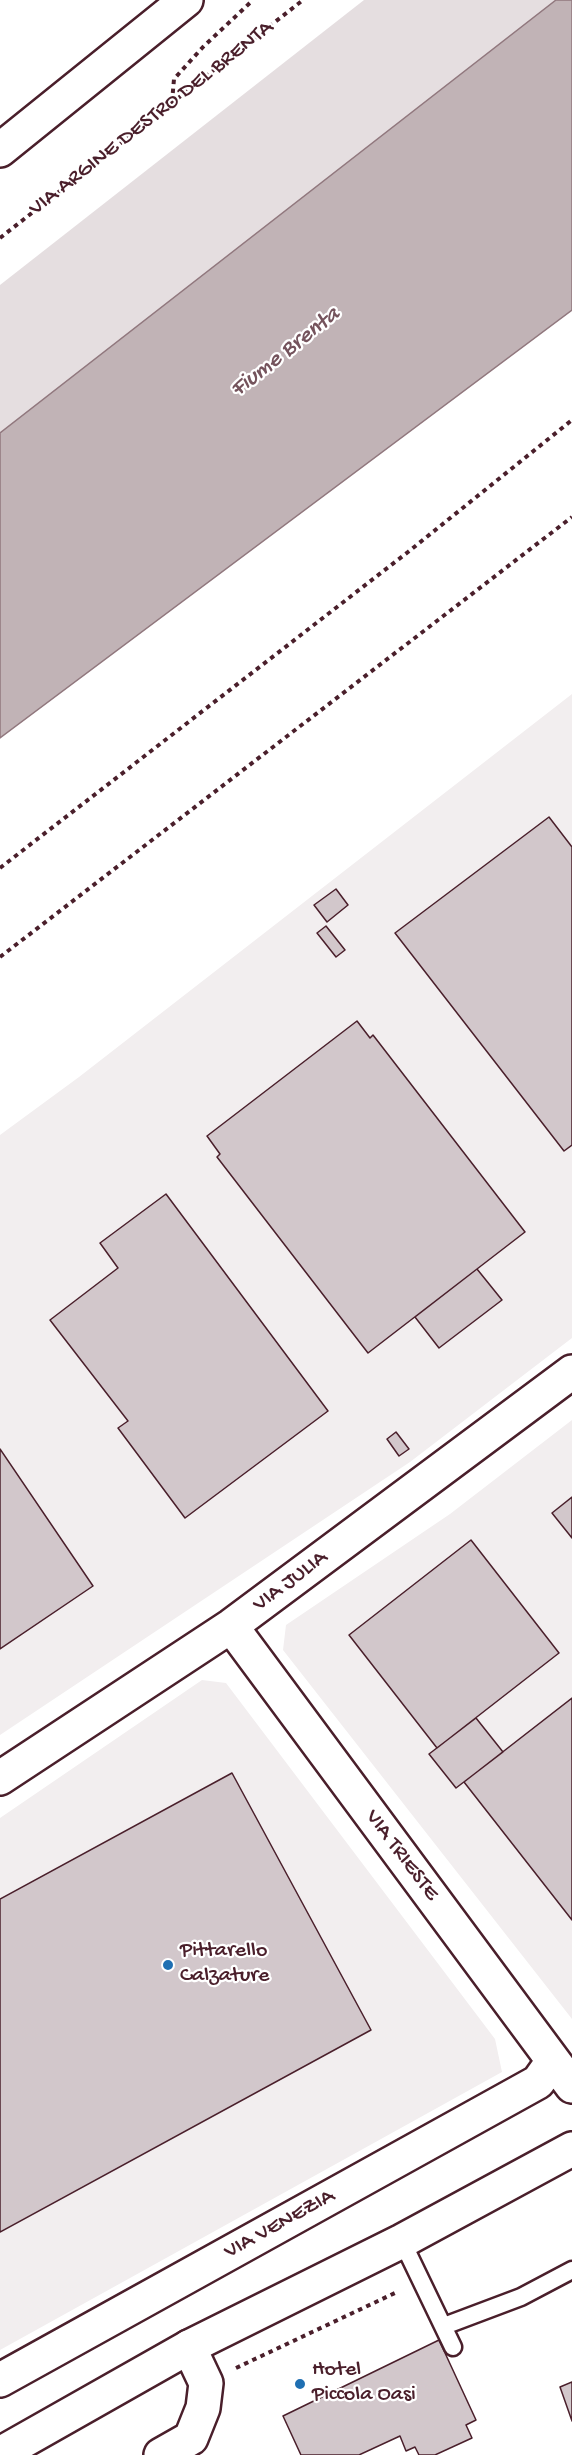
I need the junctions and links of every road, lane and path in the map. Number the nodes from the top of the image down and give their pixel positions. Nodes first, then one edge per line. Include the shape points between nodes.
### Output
1 (186, 0) edge
2 (254, 0) edge
3 (303, 0) edge
4 (172, 103) junction
5 (0, 150) edge
6 (0, 238) edge
7 (572, 420) edge
8 (572, 517) edge
9 (0, 868) edge
10 (0, 957) edge
11 (572, 1372) edge
12 (231, 1626) junction
13 (0, 1778) edge
14 (563, 2074) edge
15 (572, 2149) edge
16 (402, 2241) junction
17 (572, 2270) edge
18 (420, 2281) junction
19 (444, 2326) junction
20 (189, 2347) junction
21 (453, 2347) dead end
22 (0, 2380) edge
23 (206, 2383) junction
24 (0, 2454) edge
25 (161, 2455) edge

1 - 5 street
2 - 4 path via 174,79
3 - 4 path, VIA ARGINE DESTRO DEL BRENTA
4 - 6 path, VIA ARGINE DESTRO DEL BRENTA
7 - 9 path
8 - 10 path
11 - 12 street, VIA JULIA
12 - 13 street, VIA JULIA
12 - 14 street, VIA TRIESTE
14 - 22 street, VIA VENEZIA via 538,2082
15 - 16 street
16 - 18 lane
16 - 20 street
17 - 19 lane via 521,2297
18 - 19 lane
18 - 23 path
19 - 21 lane
20 - 23 street
20 - 24 street
23 - 25 street via 203,2408 191,2438

